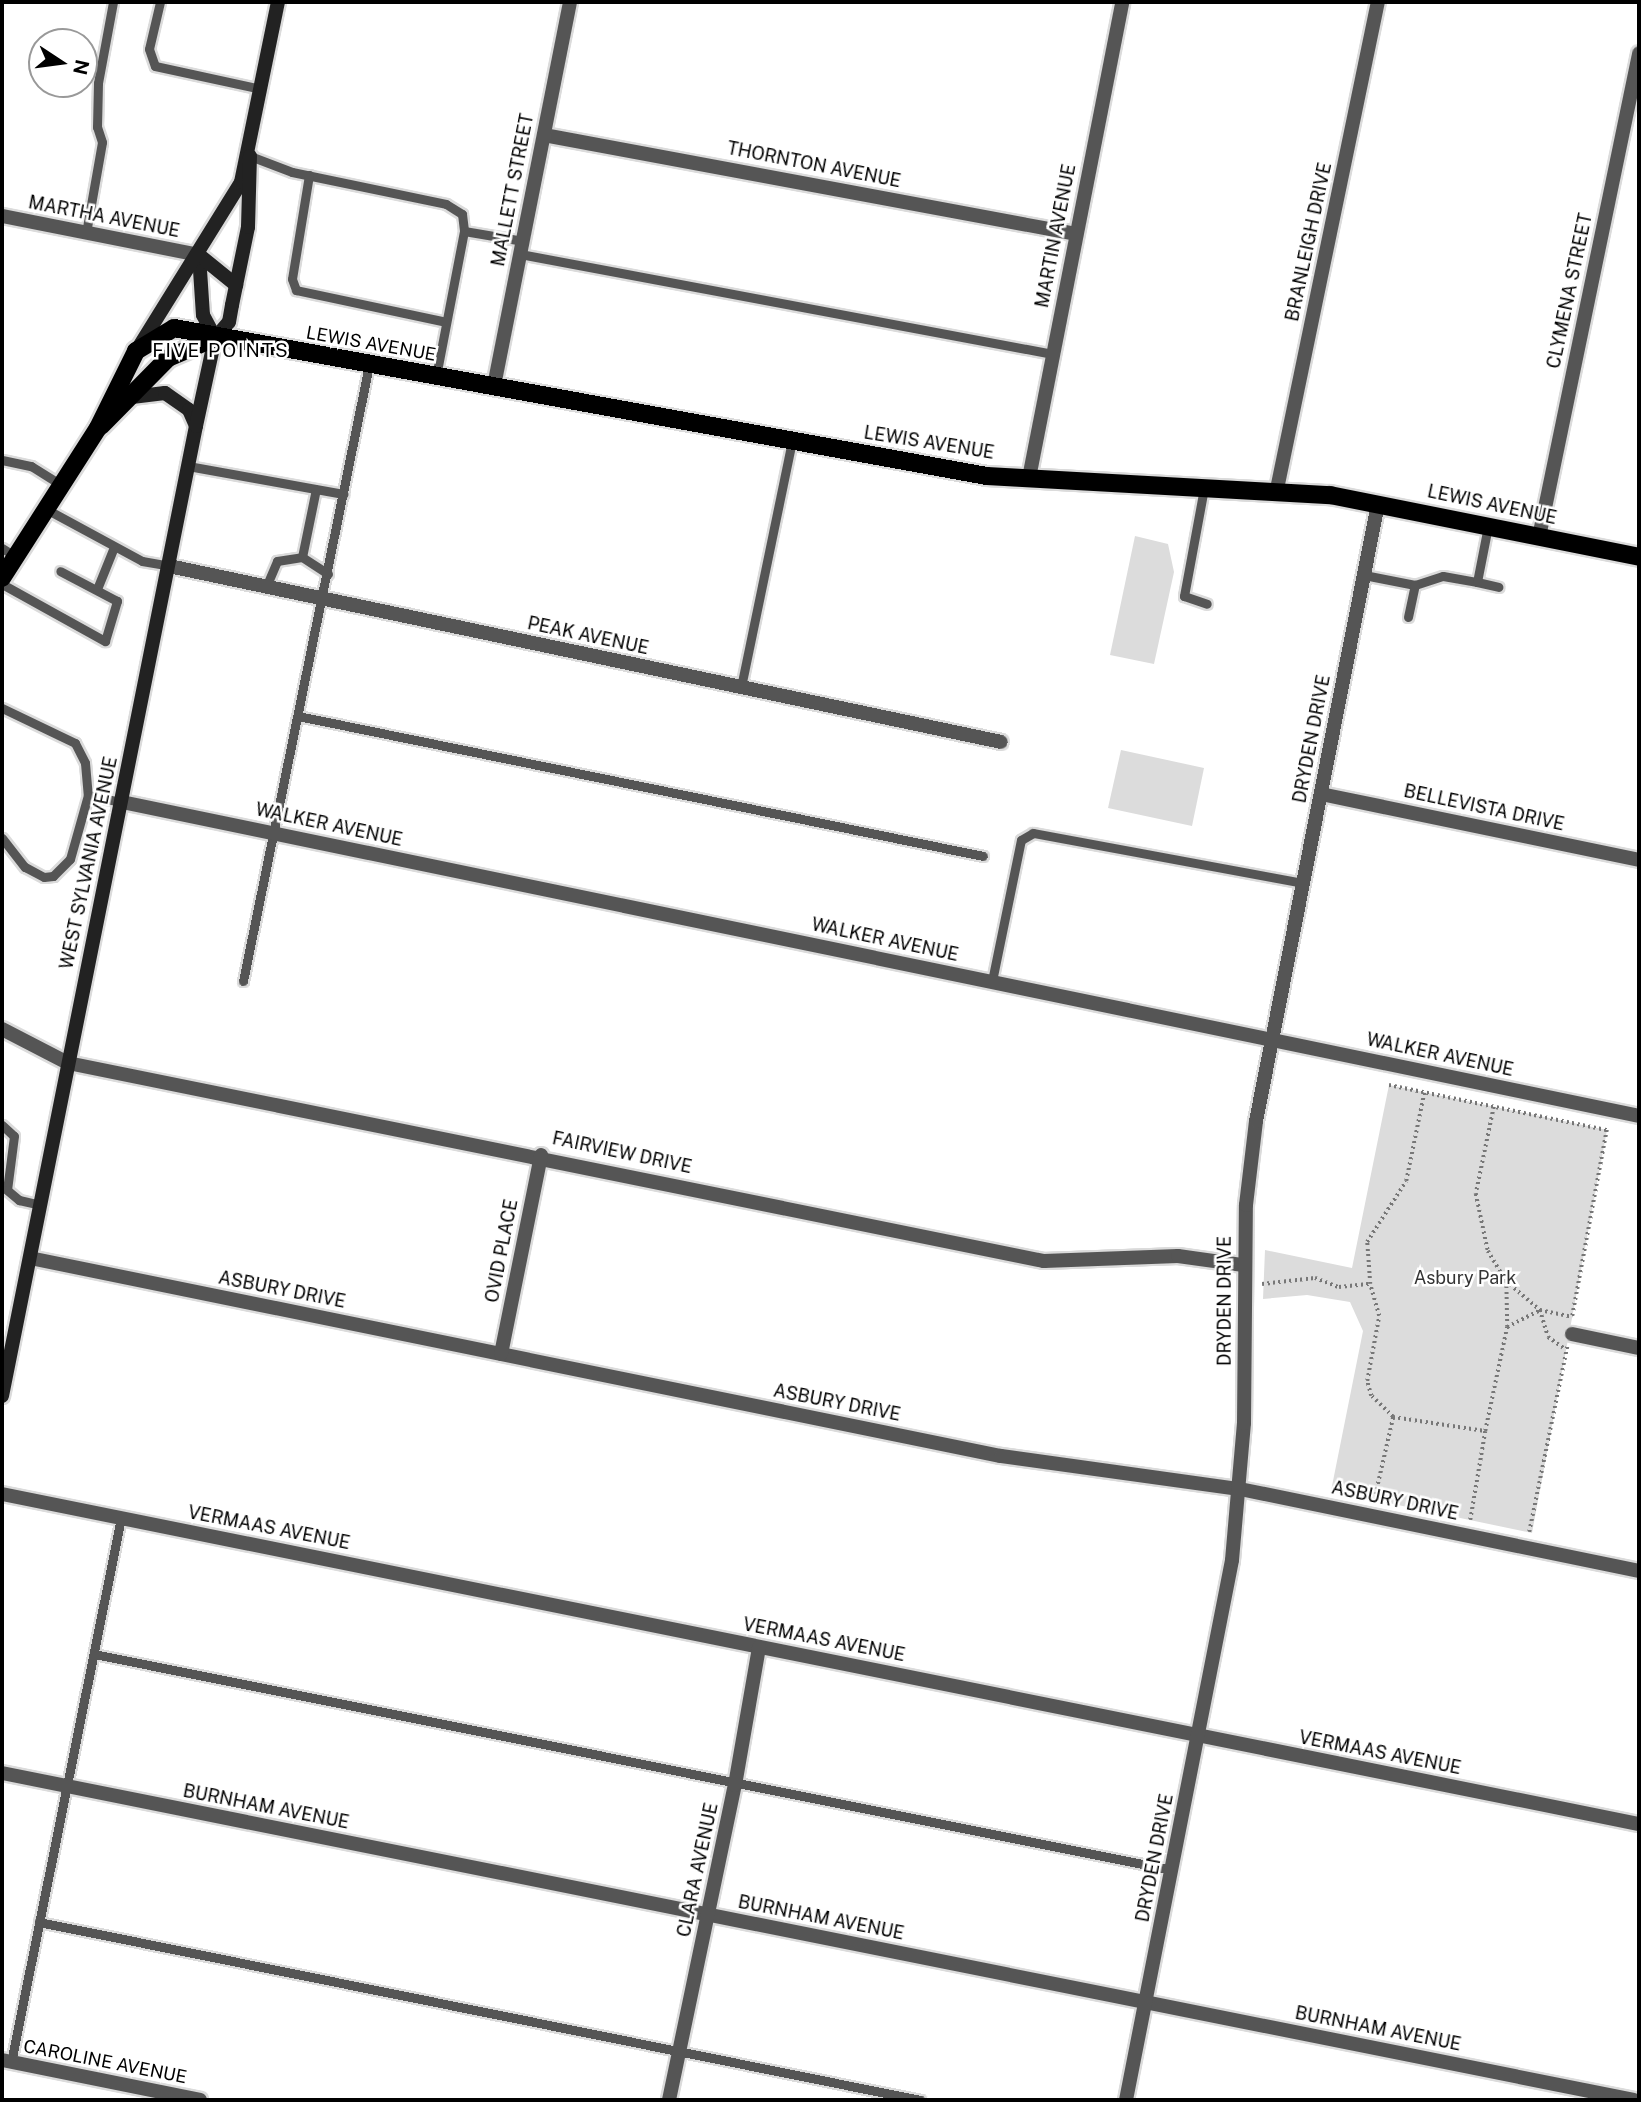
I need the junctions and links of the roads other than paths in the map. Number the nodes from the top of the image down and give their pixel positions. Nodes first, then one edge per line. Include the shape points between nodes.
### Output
1 (113, 2) edge
2 (160, 2) edge
3 (278, 2) edge
4 (570, 2) edge
5 (1122, 2) edge
6 (1378, 2) edge
7 (1639, 53) edge
8 (261, 89) junction
9 (544, 135) junction
10 (250, 156) junction
11 (309, 175) junction
12 (2, 216) edge
13 (464, 231) junction
14 (86, 233) junction
15 (1076, 234) junction
16 (522, 248) junction
17 (199, 255) junction
18 (236, 285) junction
19 (446, 322) junction
20 (215, 338) junction
21 (136, 351) junction
22 (1053, 355) junction
23 (369, 365) junction
24 (436, 376) junction
25 (494, 386) junction
26 (132, 397) junction
27 (196, 426) junction
28 (98, 428) junction
29 (792, 441) junction
30 (2, 460) edge
31 (188, 466) junction
32 (1029, 478) junction
33 (62, 485) junction
34 (1205, 486) junction
35 (316, 489) junction
36 (1278, 489) junction
37 (344, 494) junction
38 (1378, 504) junction
39 (46, 509) junction
40 (1488, 526) junction
41 (1539, 537) junction
42 (114, 547) junction
43 (9, 552) edge
44 (302, 557) junction
45 (1639, 557) edge
46 (169, 566) junction
47 (60, 571) dead end
48 (328, 574) junction
49 (1364, 575) junction
50 (2, 578) edge
51 (1477, 582) junction
52 (2, 584) edge
53 (1415, 585) junction
54 (266, 587) junction
55 (1498, 587) dead end
56 (97, 589) junction
57 (323, 599) junction
58 (1207, 604) dead end
59 (1408, 617) dead end
60 (741, 687) junction
61 (2, 708) edge
62 (298, 716) junction
63 (1001, 742) dead end
64 (1321, 794) junction
65 (88, 795) junction
66 (122, 802) junction
67 (274, 833) junction
68 (2, 838) edge
69 (983, 856) dead end
70 (1639, 860) edge
71 (1303, 883) junction
72 (243, 981) dead end
73 (992, 982) junction
74 (3, 1028) edge
75 (1272, 1040) junction
76 (68, 1063) junction
77 (1639, 1116) edge
78 (2, 1125) edge
79 (541, 1155) junction
80 (41, 1205) junction
81 (30, 1258) junction
82 (1243, 1265) junction
83 (1570, 1333) road end
84 (1639, 1348) edge
85 (500, 1354) junction
86 (2, 1396) edge
87 (1240, 1489) junction
88 (2, 1494) edge
89 (121, 1518) junction
90 (1639, 1571) edge
91 (759, 1647) junction
92 (94, 1654) junction
93 (1199, 1736) junction
94 (2, 1773) edge
95 (735, 1785) junction
96 (66, 1787) junction
97 (1639, 1824) edge
98 (1172, 1871) junction
99 (708, 1915) junction
100 (39, 1922) junction
101 (1146, 2003) junction
102 (679, 2053) junction
103 (6, 2061) edge
104 (200, 2100) edge
105 (669, 2100) edge
106 (920, 2100) edge
107 (1126, 2100) edge
108 (1634, 2100) edge

1 - 14 lane via 98,83 97,127 102,142
2 - 8 lane via 149,49 155,66
3 - 8 main road, WEST SYLVANIA AVENUE
4 - 9 street, MALLETT STREET
5 - 15 street, MARTIN AVENUE
6 - 36 street, BRANLEIGH DRIVE
7 - 41 street, CLYMENA STREET
8 - 10 main road, WEST SYLVANIA AVENUE
9 - 15 street, THORNTON AVENUE
9 - 16 street, MALLETT STREET
10 - 11 lane
10 - 17 main road, WEST SYLVANIA AVENUE via 241,182
10 - 18 main road, WEST SYLVANIA AVENUE via 248,227
11 - 13 lane via 456,208 465,222
11 - 19 lane via 292,279 296,290
12 - 14 street, MARTHA AVENUE
13 - 16 lane
13 - 19 lane
14 - 17 street, MARTHA AVENUE
15 - 22 street, MARTIN AVENUE
16 - 22 lane
16 - 25 street, MALLETT STREET
17 - 18 main road
17 - 20 main road via 204,315
17 - 21 main road, WEST SYLVANIA AVENUE
18 - 20 main road, WEST SYLVANIA AVENUE via 229,322
19 - 24 lane
20 - 21 main road, LEWIS AVENUE via 201,330 174,328
20 - 23 main road, LEWIS AVENUE
20 - 26 main road via 169,358
20 - 27 main road, WEST SYLVANIA AVENUE
21 - 28 main road
22 - 32 street, MARTIN AVENUE
23 - 24 main road, LEWIS AVENUE
23 - 37 lane
24 - 25 main road, LEWIS AVENUE
25 - 29 main road, LEWIS AVENUE
26 - 27 main road via 165,393 189,410
26 - 28 main road
27 - 31 main road, WEST SYLVANIA AVENUE
28 - 33 main road
29 - 32 main road, LEWIS AVENUE
29 - 60 lane
30 - 33 lane via 31,466
31 - 35 lane
31 - 46 main road, WEST SYLVANIA AVENUE
32 - 34 main road, LEWIS AVENUE
33 - 39 main road
34 - 36 main road, LEWIS AVENUE
34 - 58 lane via 1184,596
35 - 37 lane
35 - 44 lane
36 - 38 main road, LEWIS AVENUE
37 - 48 lane
38 - 40 main road, LEWIS AVENUE
38 - 49 street, DRYDEN DRIVE
39 - 42 lane
39 - 43 main road
40 - 41 main road, LEWIS AVENUE
40 - 51 lane
41 - 45 main road, LEWIS AVENUE
42 - 46 lane
42 - 56 lane
43 - 50 main road
44 - 48 lane
44 - 54 lane via 276,561
46 - 54 street, PEAK AVENUE
46 - 66 main road, WEST SYLVANIA AVENUE
47 - 56 lane
48 - 57 lane
49 - 53 lane
49 - 64 street, DRYDEN DRIVE
51 - 53 lane via 1443,576
51 - 55 lane
52 - 56 lane via 105,641 117,601
53 - 59 lane
54 - 57 street, PEAK AVENUE
57 - 60 street, PEAK AVENUE
57 - 62 lane
60 - 63 street, PEAK AVENUE
61 - 65 lane via 75,743 85,762
62 - 67 lane
62 - 69 lane
64 - 70 street, BELLEVISTA DRIVE
64 - 71 street, DRYDEN DRIVE
65 - 66 lane
65 - 68 lane via 70,859 60,872 44,877 34,874
66 - 67 street, WALKER AVENUE
66 - 76 main road, WEST SYLVANIA AVENUE
67 - 72 lane
67 - 73 street, WALKER AVENUE
71 - 73 lane via 1033,833 1021,840
71 - 75 street, DRYDEN DRIVE
73 - 75 street, WALKER AVENUE
74 - 76 street, FAIRVIEW DRIVE
75 - 77 street, WALKER AVENUE
75 - 82 street, DRYDEN DRIVE via 1252,1154
76 - 79 street, FAIRVIEW DRIVE
76 - 80 main road, WEST SYLVANIA AVENUE
78 - 80 lane via 14,1136 7,1190 19,1200
79 - 82 street, FAIRVIEW DRIVE via 1044,1261 1178,1256
79 - 85 street, OVID PLACE
80 - 81 main road, WEST SYLVANIA AVENUE
81 - 85 street, ASBURY DRIVE
81 - 86 main road, WEST SYLVANIA AVENUE
82 - 87 street, DRYDEN DRIVE
83 - 84 street
85 - 87 street, ASBURY DRIVE via 1001,1456
87 - 90 street, ASBURY DRIVE
87 - 93 street, DRYDEN DRIVE via 1232,1560
88 - 89 street, VERMAAS AVENUE
89 - 91 street, VERMAAS AVENUE
89 - 92 lane
91 - 93 street, VERMAAS AVENUE
91 - 95 street, CLARA AVENUE
92 - 95 lane
92 - 96 lane
93 - 97 street, VERMAAS AVENUE
93 - 98 street, DRYDEN DRIVE
94 - 96 street, BURNHAM AVENUE
95 - 98 lane
95 - 99 street, CLARA AVENUE
96 - 99 street, BURNHAM AVENUE
96 - 100 lane
98 - 101 street, DRYDEN DRIVE
99 - 101 street, BURNHAM AVENUE
99 - 102 street, CLARA AVENUE
100 - 102 lane
100 - 103 lane
101 - 107 street, DRYDEN DRIVE
101 - 108 street, BURNHAM AVENUE
102 - 105 street, CLARA AVENUE
102 - 106 lane
103 - 104 street, CAROLINE AVENUE

